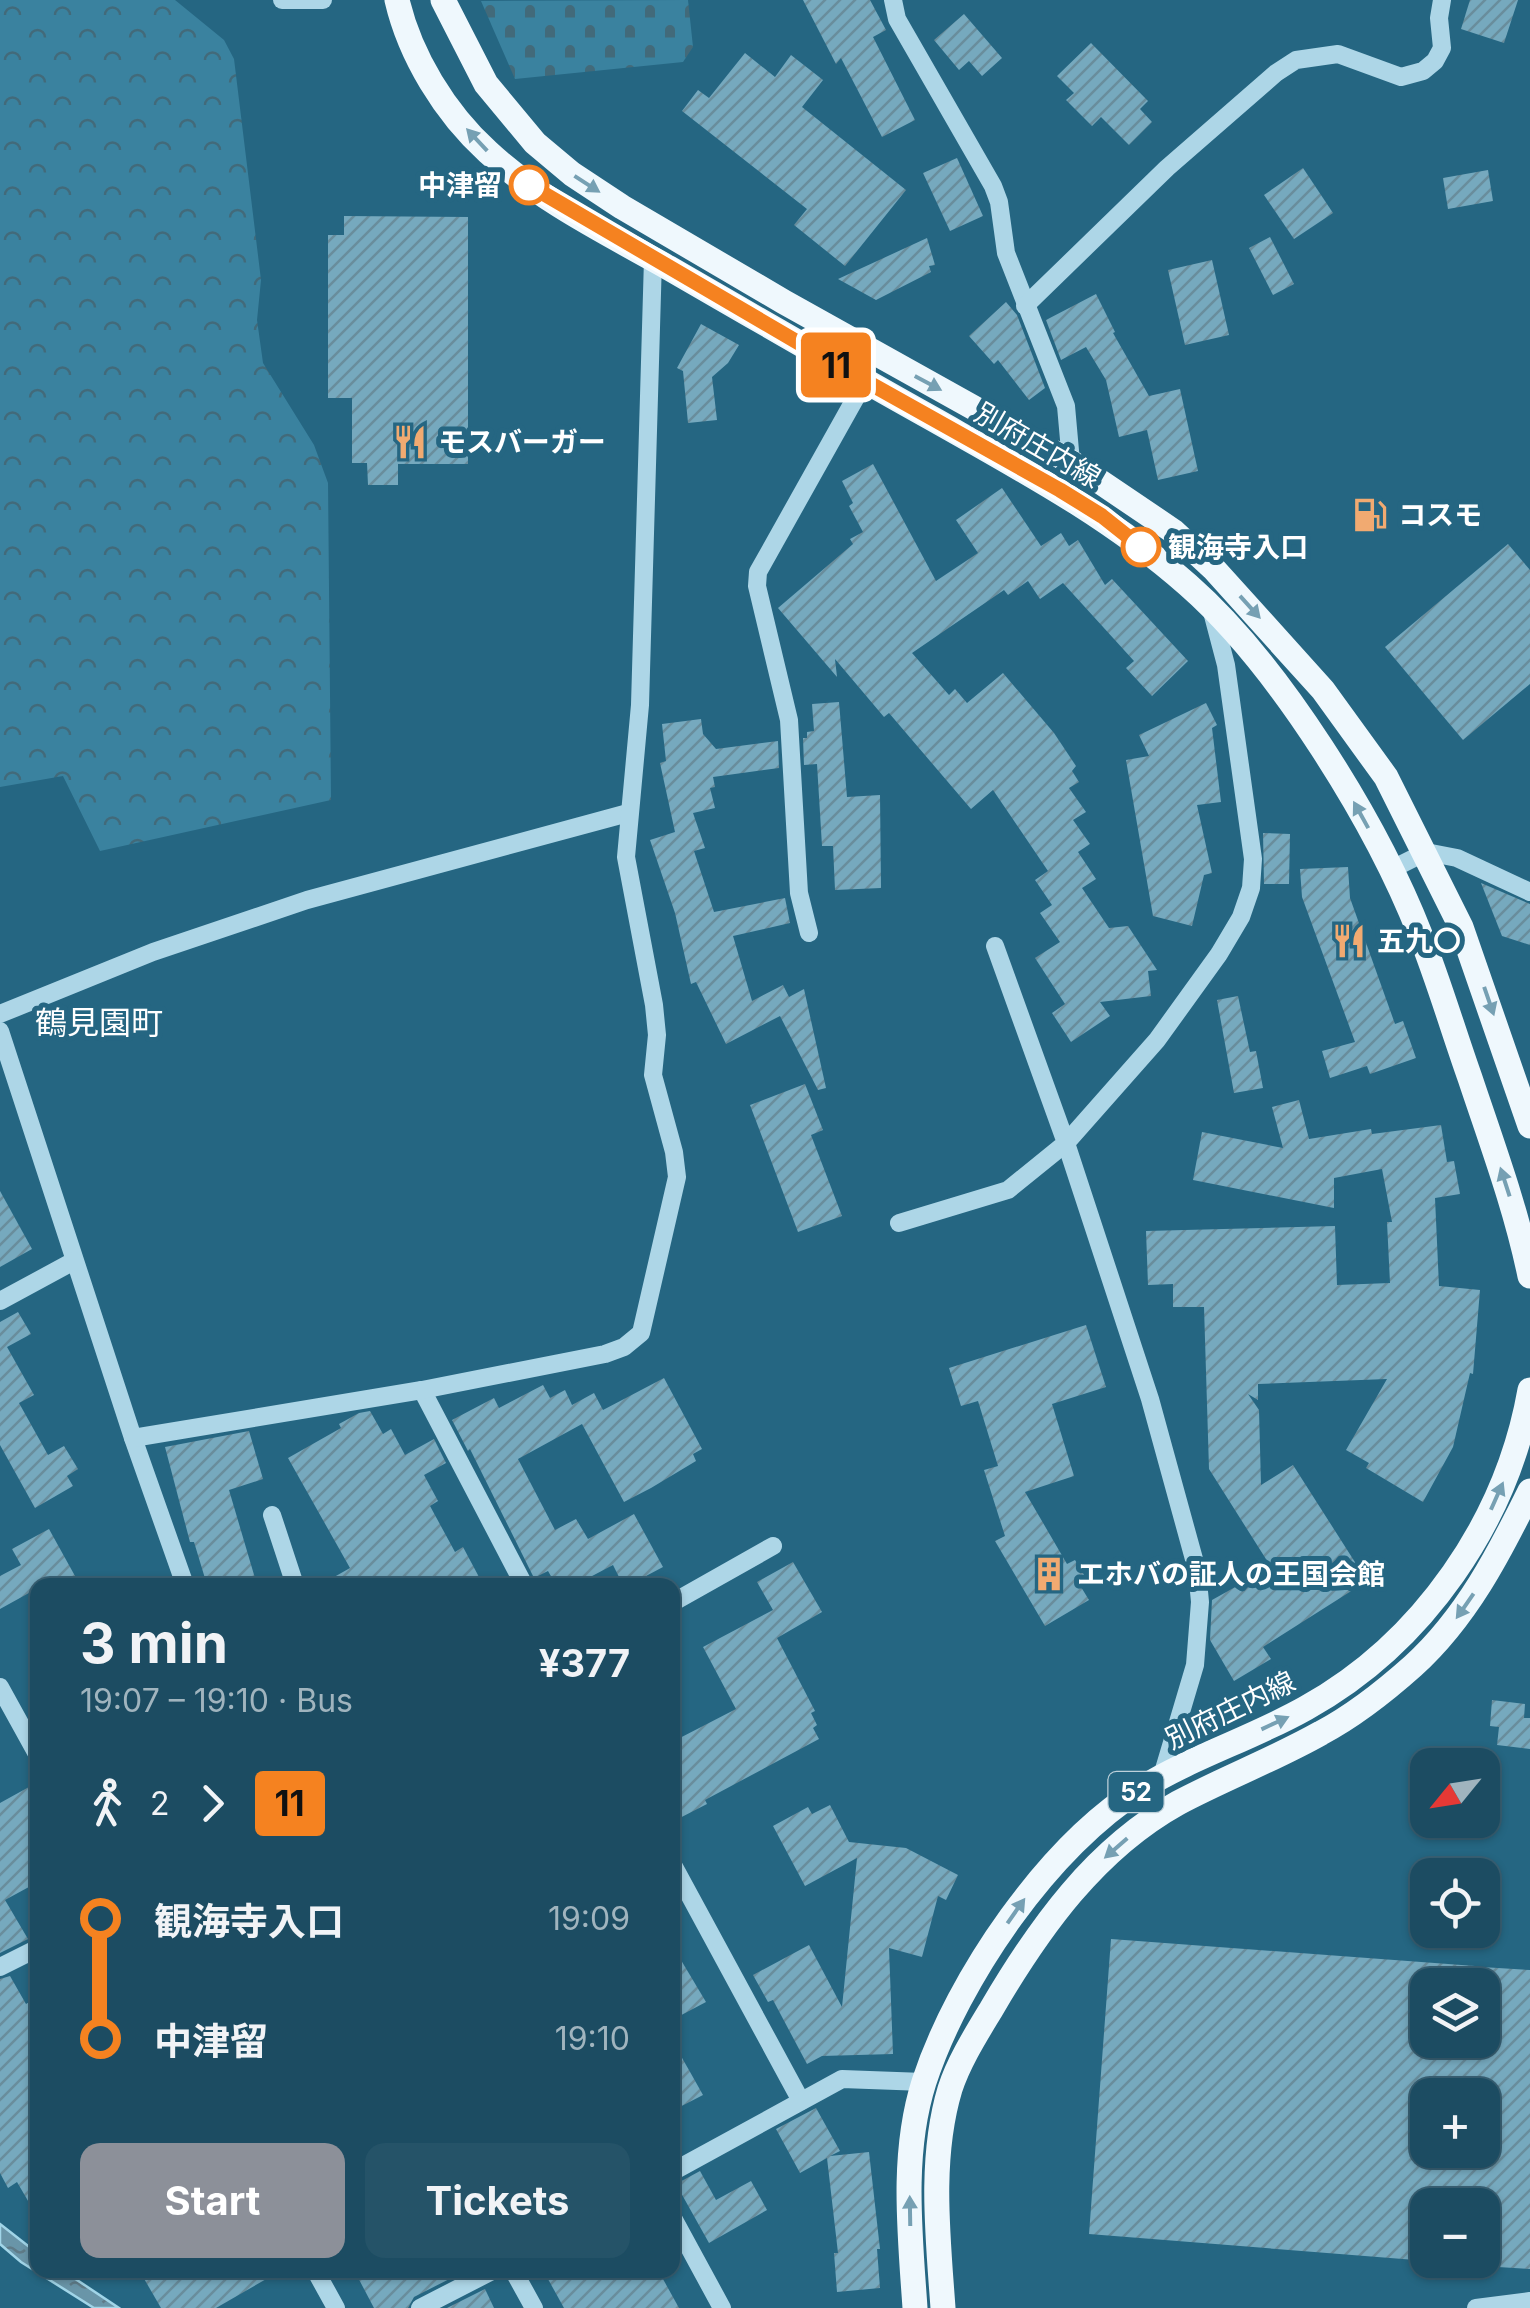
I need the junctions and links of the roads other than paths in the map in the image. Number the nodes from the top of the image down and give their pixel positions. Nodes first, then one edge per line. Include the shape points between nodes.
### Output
1 (282, 0) edge
2 (323, 0) edge
3 (397, 0) edge
4 (443, 0) edge
5 (893, 0) edge
6 (1442, 0) edge
7 (652, 259) junction
8 (1024, 306) junction
9 (865, 381) junction
10 (1071, 462) junction
11 (1210, 608) junction
12 (628, 813) junction
13 (1426, 852) junction
14 (1392, 869) junction
15 (1530, 892) edge
16 (809, 933) dead end
17 (995, 946) dead end
18 (0, 1014) edge
19 (0, 1031) edge
20 (1530, 1126) edge
21 (1066, 1143) junction
22 (899, 1223) dead end
23 (74, 1260) junction
24 (1530, 1276) edge
25 (0, 1301) edge
26 (422, 1390) junction
27 (1530, 1390) edge
28 (133, 1438) junction
29 (1530, 1490) edge
30 (272, 1515) dead end
31 (773, 1546) dead end
32 (183, 1578) edge
33 (293, 1578) edge
34 (520, 1578) edge
35 (680, 1598) edge
36 (0, 1687) edge
37 (30, 1741) edge
38 (1162, 1776) junction
39 (680, 1878) edge
40 (30, 1952) edge
41 (0, 1968) edge
42 (924, 2082) junction
43 (802, 2102) junction
44 (680, 2168) edge
45 (680, 2231) edge
46 (319, 2278) edge
47 (478, 2278) edge
48 (517, 2278) edge
49 (1530, 2301) edge
50 (336, 2308) edge
51 (420, 2308) edge
52 (534, 2308) edge
53 (722, 2308) edge
54 (916, 2308) edge
55 (943, 2308) edge
56 (1476, 2308) edge

1 - 2 street
7 -> 3 main road, 別府庄内線 via 545,196 484,149 418,58
4 -> 10 main road, 別府庄内線 via 502,105 572,174
5 - 8 street via 897,20 993,186
6 - 8 street via 1440,53 1423,71 1394,76 1338,54 1296,60 1167,168
7 - 9 main road, 別府庄内線
7 - 12 street via 640,704
8 - 10 street via 1066,406
9 - 11 main road, 別府庄内線 via 1102,516
9 - 16 street via 758,572 789,720 799,893
10 -> 13 main road, 別府庄内線 via 1173,532 1251,607 1386,777
14 -> 11 main road, 別府庄内線 via 1292,705
11 - 21 street via 1226,664 1252,888 1241,917 1186,1002
12 - 18 street via 258,916
12 - 26 street via 626,856 656,1020 653,1075 677,1177 645,1324 634,1341 605,1354
13 - 14 street
13 - 15 street via 1457,858
13 -> 20 main road, 別府庄内線 via 1475,962
24 -> 14 main road, 別府庄内線 via 1495,1152
17 - 21 street
19 - 23 street
21 - 22 street via 1008,1190
21 - 38 street via 1150,1398 1197,1570 1195,1665
23 - 25 street
23 - 28 street
26 - 28 street
26 - 34 street
38 -> 27 main road, 別府庄内線 / 52 via 1334,1692 1421,1613 1448,1583 1493,1505
28 - 32 street
29 -> 55 main road, 52 via 1484,1579 1416,1663 1322,1733 1176,1804 1136,1832 1100,1862 1034,1938 951,2088 938,2183
30 - 33 street
31 - 35 street
36 - 37 street
42 -> 38 main road, 別府庄内線 / 52 via 978,1970 1018,1907 1081,1836
39 - 43 street
40 - 41 street
42 - 43 street via 842,2079
54 -> 42 main road, 別府庄内線 / 52 via 909,2183
43 - 44 street
45 - 53 street
46 - 50 street
47 - 51 street
48 - 52 street
49 - 56 street

